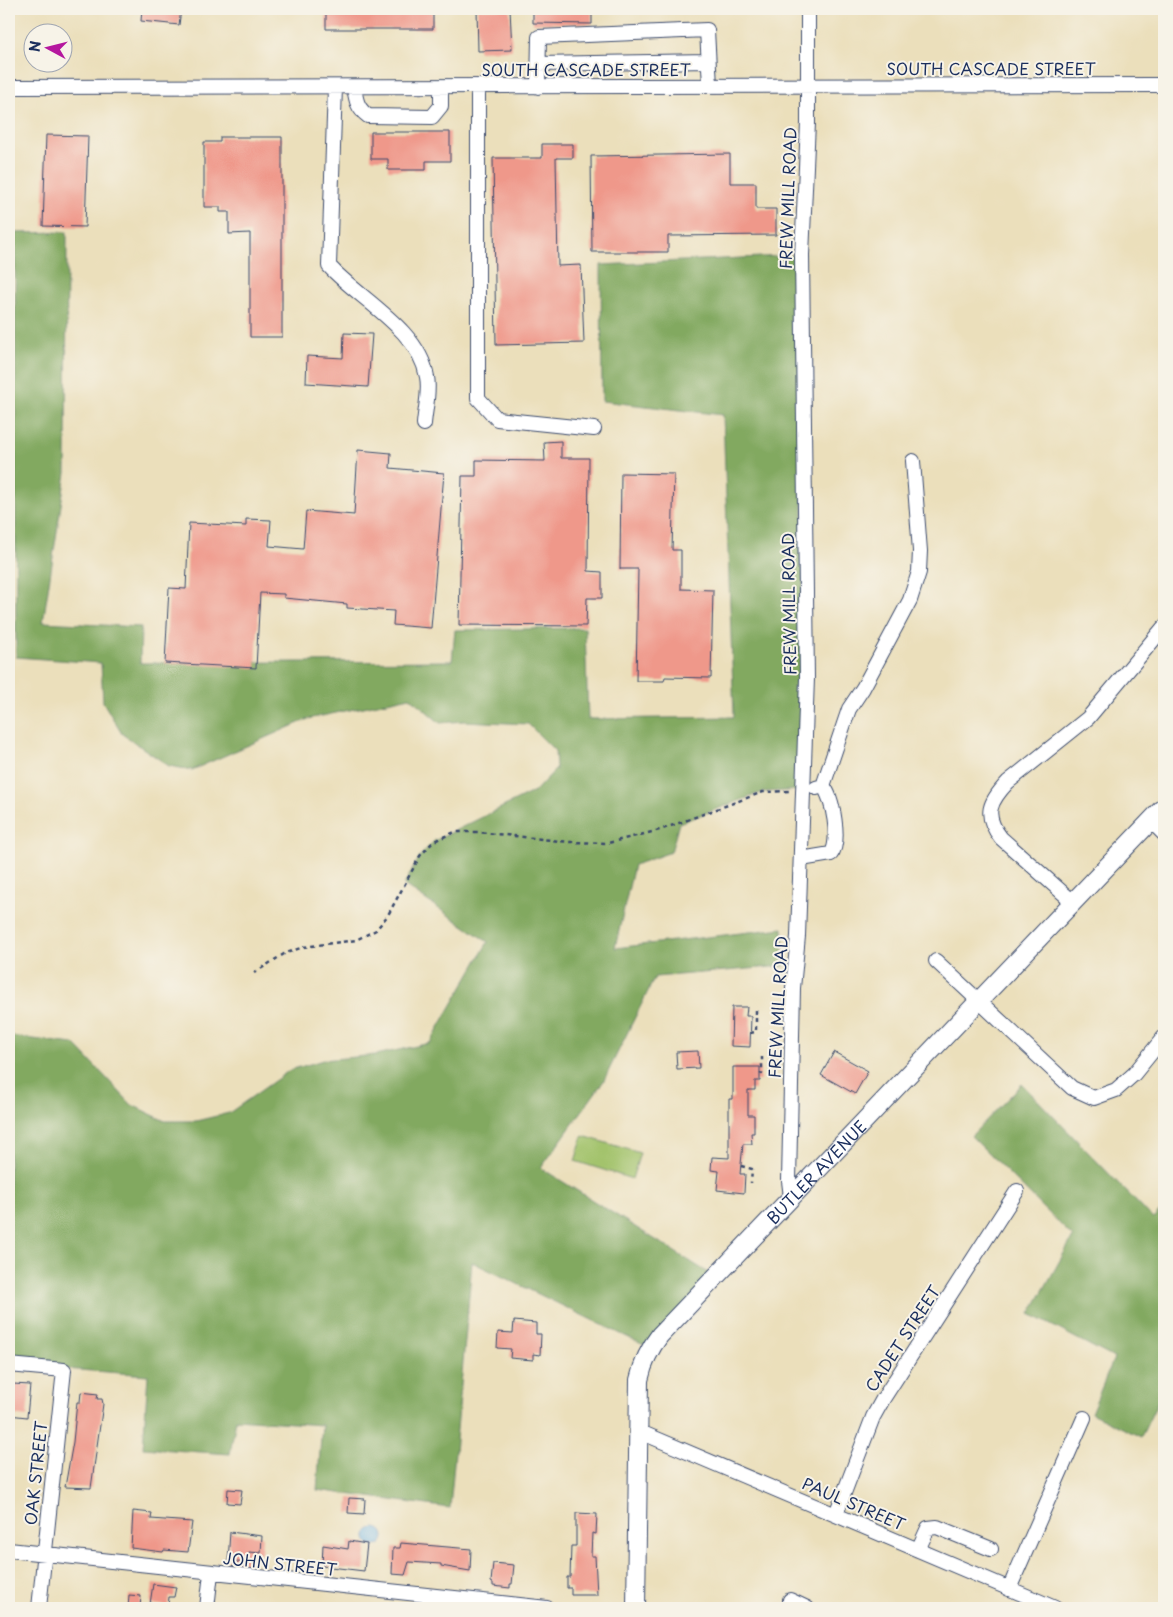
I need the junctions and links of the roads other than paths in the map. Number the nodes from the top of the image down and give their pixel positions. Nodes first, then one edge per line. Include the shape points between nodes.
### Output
1 (808, 9) edge
2 (708, 61) junction
3 (538, 64) junction
4 (808, 85) junction
5 (1164, 85) edge
6 (710, 86) junction
7 (9, 87) edge
8 (335, 87) junction
9 (354, 87) junction
10 (441, 87) junction
11 (478, 87) junction
12 (538, 87) junction
13 (424, 424) dead end
14 (594, 429) dead end
15 (913, 461) dead end
16 (1164, 627) edge
17 (823, 786) junction
18 (804, 790) junction
19 (1164, 807) edge
20 (1151, 821) junction
21 (1164, 834) edge
22 (801, 860) junction
23 (1073, 902) junction
24 (936, 961) dead end
25 (978, 1002) junction
26 (1164, 1037) edge
27 (1017, 1191) dead end
28 (791, 1197) junction
29 (9, 1366) edge
30 (1084, 1418) dead end
31 (638, 1431) junction
32 (836, 1514) junction
33 (990, 1549) dead end
34 (9, 1550) edge
35 (918, 1550) junction
36 (44, 1555) junction
37 (211, 1573) junction
38 (1009, 1589) junction
39 (790, 1600) dead end
40 (39, 1608) edge
41 (208, 1608) edge
42 (539, 1608) edge
43 (636, 1608) edge
44 (807, 1608) edge
45 (1055, 1608) edge

1 - 4 street, FREW MILL ROAD
2 - 3 street
2 - 3 street via 707,30 539,37
2 - 6 street
3 - 12 street
4 - 5 street, SOUTH CASCADE STREET
4 - 6 street, SOUTH CASCADE STREET
4 - 18 street, FREW MILL ROAD via 802,255 807,678
6 - 12 street, SOUTH CASCADE STREET
7 - 8 street, SOUTH CASCADE STREET
8 - 9 street, SOUTH CASCADE STREET
8 - 13 street via 329,266 387,316 417,351 428,378
9 - 10 street, SOUTH CASCADE STREET
9 - 10 street via 360,111 368,116 432,116 441,106
10 - 11 street, SOUTH CASCADE STREET
11 - 12 street, SOUTH CASCADE STREET
11 - 14 street via 478,398 497,419
15 - 17 street via 919,572 910,600 849,709
16 - 23 street via 1088,718 1008,782 992,804 989,816 1001,838
17 - 18 street
17 - 22 street via 829,793 836,834 834,850 831,854
18 - 22 street, FREW MILL ROAD
19 - 20 main road, BUTLER AVENUE
20 - 21 street
20 - 23 main road, BUTLER AVENUE
22 - 28 street, FREW MILL ROAD via 793,988
23 - 25 main road, BUTLER AVENUE
24 - 25 street
25 - 26 street via 1072,1088 1094,1098 1116,1090 1134,1074
25 - 28 main road, BUTLER AVENUE
27 - 32 street, CADET STREET via 878,1408
28 - 31 main road, BUTLER AVENUE via 650,1348 639,1380
29 - 36 street, OAK STREET via 64,1370
30 - 38 street
31 - 32 street, PAUL STREET
31 - 43 main road, BUTLER AVENUE
32 - 35 street, PAUL STREET
33 - 35 street via 937,1527 928,1528
34 - 36 street, JOHN STREET
35 - 38 street, PAUL STREET
36 - 37 street, JOHN STREET
36 - 40 street, OAK STREET
37 - 41 street
37 - 42 street, JOHN STREET
38 - 45 street, PAUL STREET
39 - 44 street

